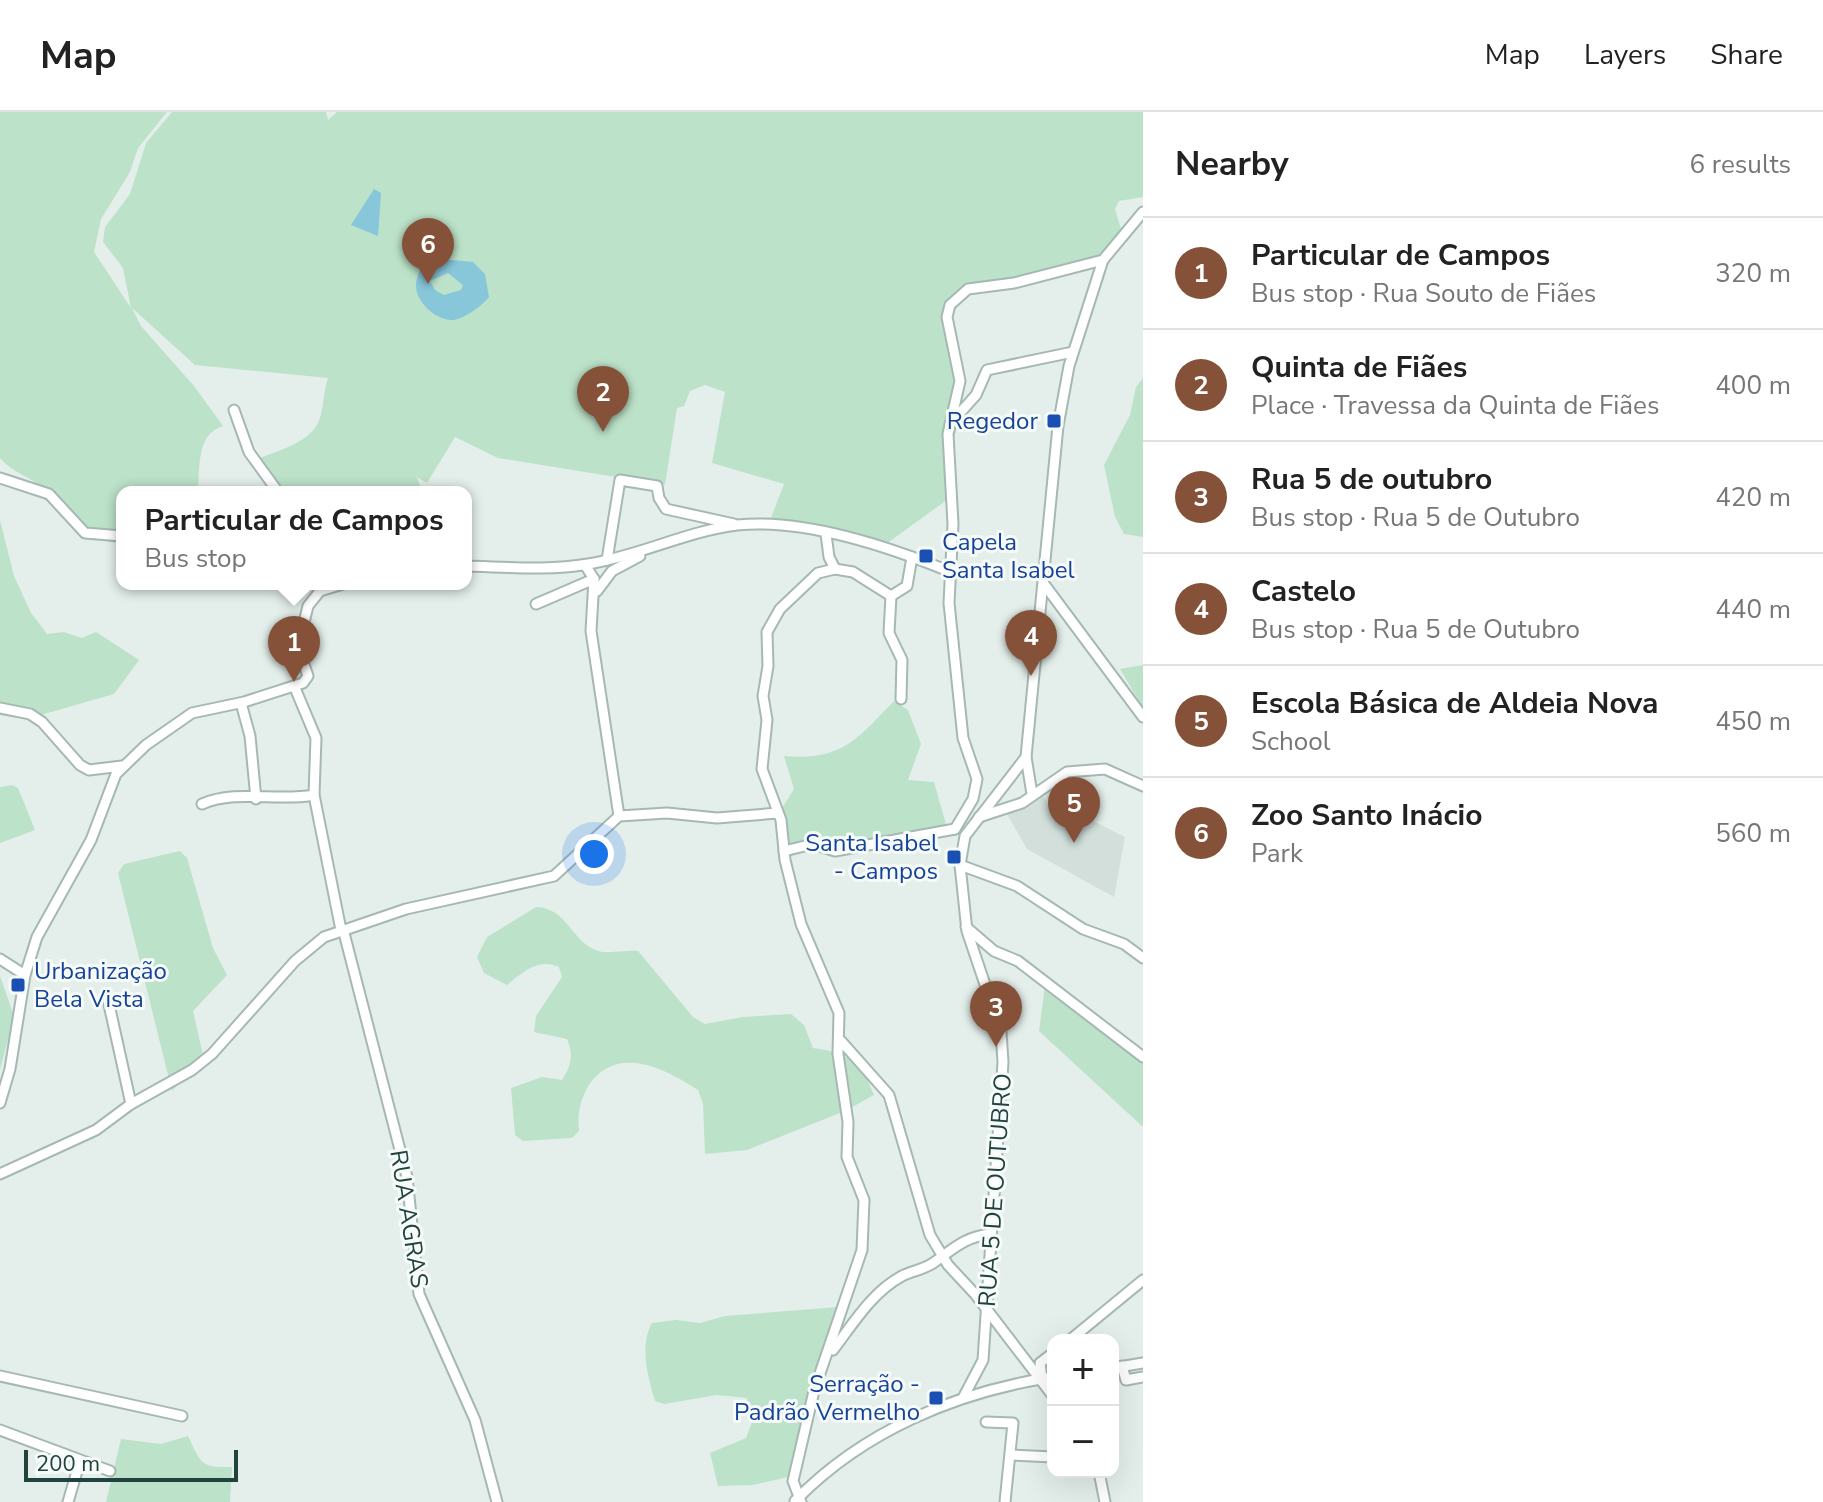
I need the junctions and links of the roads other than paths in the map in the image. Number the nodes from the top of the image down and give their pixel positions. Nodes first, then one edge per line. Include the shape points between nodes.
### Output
1 (1143, 212) edge
2 (1103, 260) junction
3 (1073, 352) junction
4 (234, 410) dead end
5 (950, 424) junction
6 (0, 478) edge
7 (274, 486) edge
8 (737, 525) junction
9 (826, 534) junction
10 (116, 536) edge
11 (650, 550) junction
12 (912, 557) junction
13 (607, 560) junction
14 (585, 565) junction
15 (472, 566) edge
16 (835, 569) junction
17 (951, 572) junction
18 (594, 579) junction
19 (1044, 584) junction
20 (319, 590) edge
21 (891, 596) junction
22 (594, 597) junction
23 (536, 604) dead end
24 (295, 688) junction
25 (901, 699) dead end
26 (241, 703) junction
27 (0, 708) edge
28 (1143, 717) edge
29 (1026, 757) junction
30 (122, 766) junction
31 (1143, 786) edge
32 (1032, 794) junction
33 (314, 795) junction
34 (256, 799) junction
35 (202, 804) dead end
36 (778, 813) junction
37 (619, 816) junction
38 (979, 817) junction
39 (955, 829) junction
40 (965, 836) junction
41 (784, 851) junction
42 (960, 865) junction
43 (966, 927) junction
44 (342, 929) junction
45 (1143, 958) edge
46 (0, 959) edge
47 (25, 975) junction
48 (108, 1000) dead end
49 (841, 1041) junction
50 (1143, 1057) edge
51 (3, 1086) edge
52 (0, 1103) edge
53 (131, 1104) junction
54 (0, 1174) edge
55 (991, 1234) junction
56 (942, 1256) junction
57 (1143, 1280) edge
58 (845, 1303) junction
59 (987, 1308) junction
60 (862, 1313) junction
61 (1077, 1334) edge
62 (828, 1356) junction
63 (1047, 1358) edge
64 (1143, 1363) edge
65 (1119, 1367) edge
66 (1119, 1369) edge
67 (0, 1376) edge
68 (1047, 1376) edge
69 (1047, 1377) edge
70 (1143, 1377) edge
71 (1047, 1378) edge
72 (964, 1396) junction
73 (182, 1416) dead end
74 (986, 1422) dead end
75 (0, 1430) edge
76 (1012, 1455) junction
77 (1047, 1457) edge
78 (80, 1461) junction
79 (110, 1471) dead end
80 (1100, 1478) edge
81 (798, 1500) edge
82 (68, 1502) edge
83 (497, 1502) edge
84 (1005, 1502) edge
85 (1105, 1502) edge

1 - 2 street
2 - 3 street
2 - 5 street via 958,295 947,317 960,381
3 - 5 street via 987,370 976,395
3 - 19 street via 1058,426
4 - 7 street via 249,452
5 - 17 street
6 - 10 street via 49,494 85,533
8 - 9 street
8 - 11 street
8 - 13 street via 666,509 657,486 620,480
9 - 12 street
9 - 16 street
11 - 13 street
11 - 22 street via 612,571
12 - 17 street
12 - 21 street via 907,586
13 - 14 street
14 - 15 street
14 - 18 street
16 - 21 street via 853,572
16 - 36 street via 803,584 767,632 762,769
17 - 39 street via 949,603 963,738 977,779 973,799
18 - 22 street
18 - 23 street
19 - 28 street
19 - 29 street
20 - 24 street via 298,634 308,676
21 - 25 street via 889,633 902,660
22 - 37 street via 598,696 611,744
24 - 26 street
24 - 33 street, RUA AGRAS via 316,738
26 - 30 street via 192,713
26 - 34 street
27 - 30 street via 42,722 89,770
29 - 32 street
29 - 38 street, RUA 5 DE OUTUBRO
30 - 47 street via 91,840 37,937
31 - 32 street via 1105,769 1087,770 1067,772
32 - 38 street via 1022,803
33 - 34 street
33 - 44 street, RUA AGRAS
34 - 35 street via 235,795
36 - 37 street
36 - 41 street
37 - 44 street via 554,876
38 - 40 street, RUA 5 DE OUTUBRO
39 - 40 street
39 - 41 street via 835,851 813,844
40 - 42 street, RUA 5 DE OUTUBRO
41 - 49 street via 801,924 839,1013
42 - 43 street, RUA 5 DE OUTUBRO
42 - 45 street via 1017,886 1083,929 1124,944
43 - 50 street
43 - 55 street, RUA 5 DE OUTUBRO via 1001,1032
44 - 53 street via 295,961 212,1054
44 - 83 street, RUA AGRAS via 407,1177 419,1294 475,1420
46 - 47 street
47 - 51 street
48 - 53 street
49 - 56 street via 889,1095 930,1235
49 - 58 street via 847,1157 864,1200 865,1224
51 - 52 street
53 - 54 street via 96,1130
55 - 56 street via 975,1235
55 - 59 street, RUA 5 DE OUTUBRO
56 - 59 street
56 - 60 street via 903,1275
57 - 61 street
58 - 60 street
58 - 62 street
59 - 69 street via 1026,1364
59 - 72 street, RUA 5 DE OUTUBRO via 983,1360
60 - 62 street
62 - 81 street via 814,1391 793,1481
63 - 68 street via 1040,1363
64 - 65 street
66 - 70 street via 1126,1380
67 - 73 street
71 - 72 street
72 - 81 street via 926,1410 838,1462
74 - 76 street via 1013,1423
75 - 78 street
76 - 77 street
76 - 84 street
78 - 79 street
78 - 82 street
80 - 85 street

